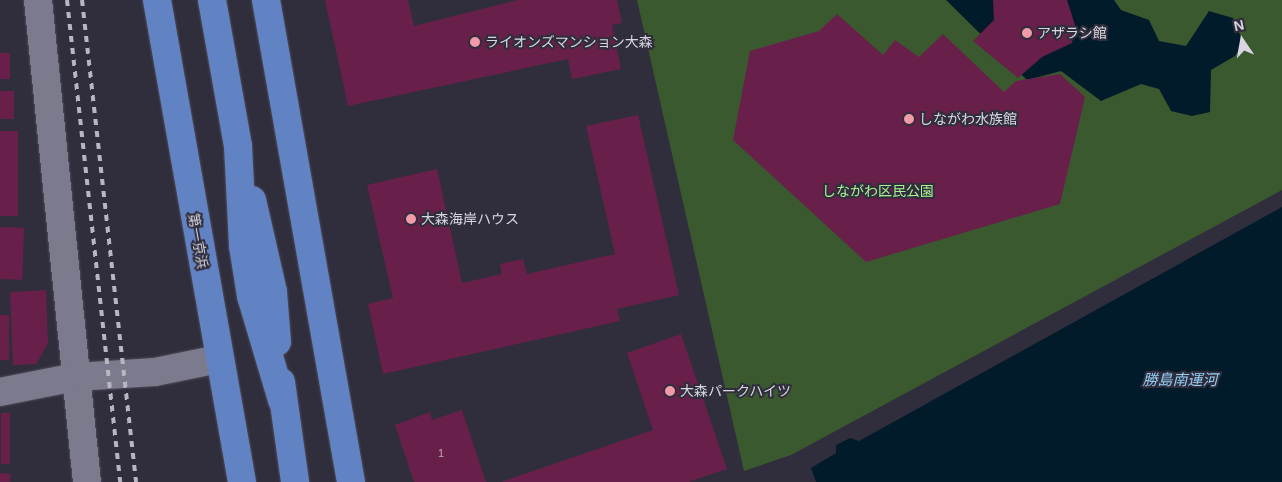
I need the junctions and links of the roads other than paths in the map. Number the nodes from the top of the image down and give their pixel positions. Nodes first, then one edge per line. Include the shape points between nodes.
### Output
1 (38, 0) edge
2 (157, 0) edge
3 (212, 0) edge
4 (266, 0) edge
5 (218, 360) junction
6 (76, 377) junction
7 (0, 392) edge
8 (87, 482) edge
9 (242, 482) edge
10 (295, 482) edge
11 (351, 482) edge

1 - 6 street
2 - 5 highway, 第一京浜
3 - 10 highway via 238,146 273,292 282,400
4 - 11 highway
5 - 6 street via 154,372
5 - 9 highway, 第一京浜
6 - 7 street
6 - 8 street

